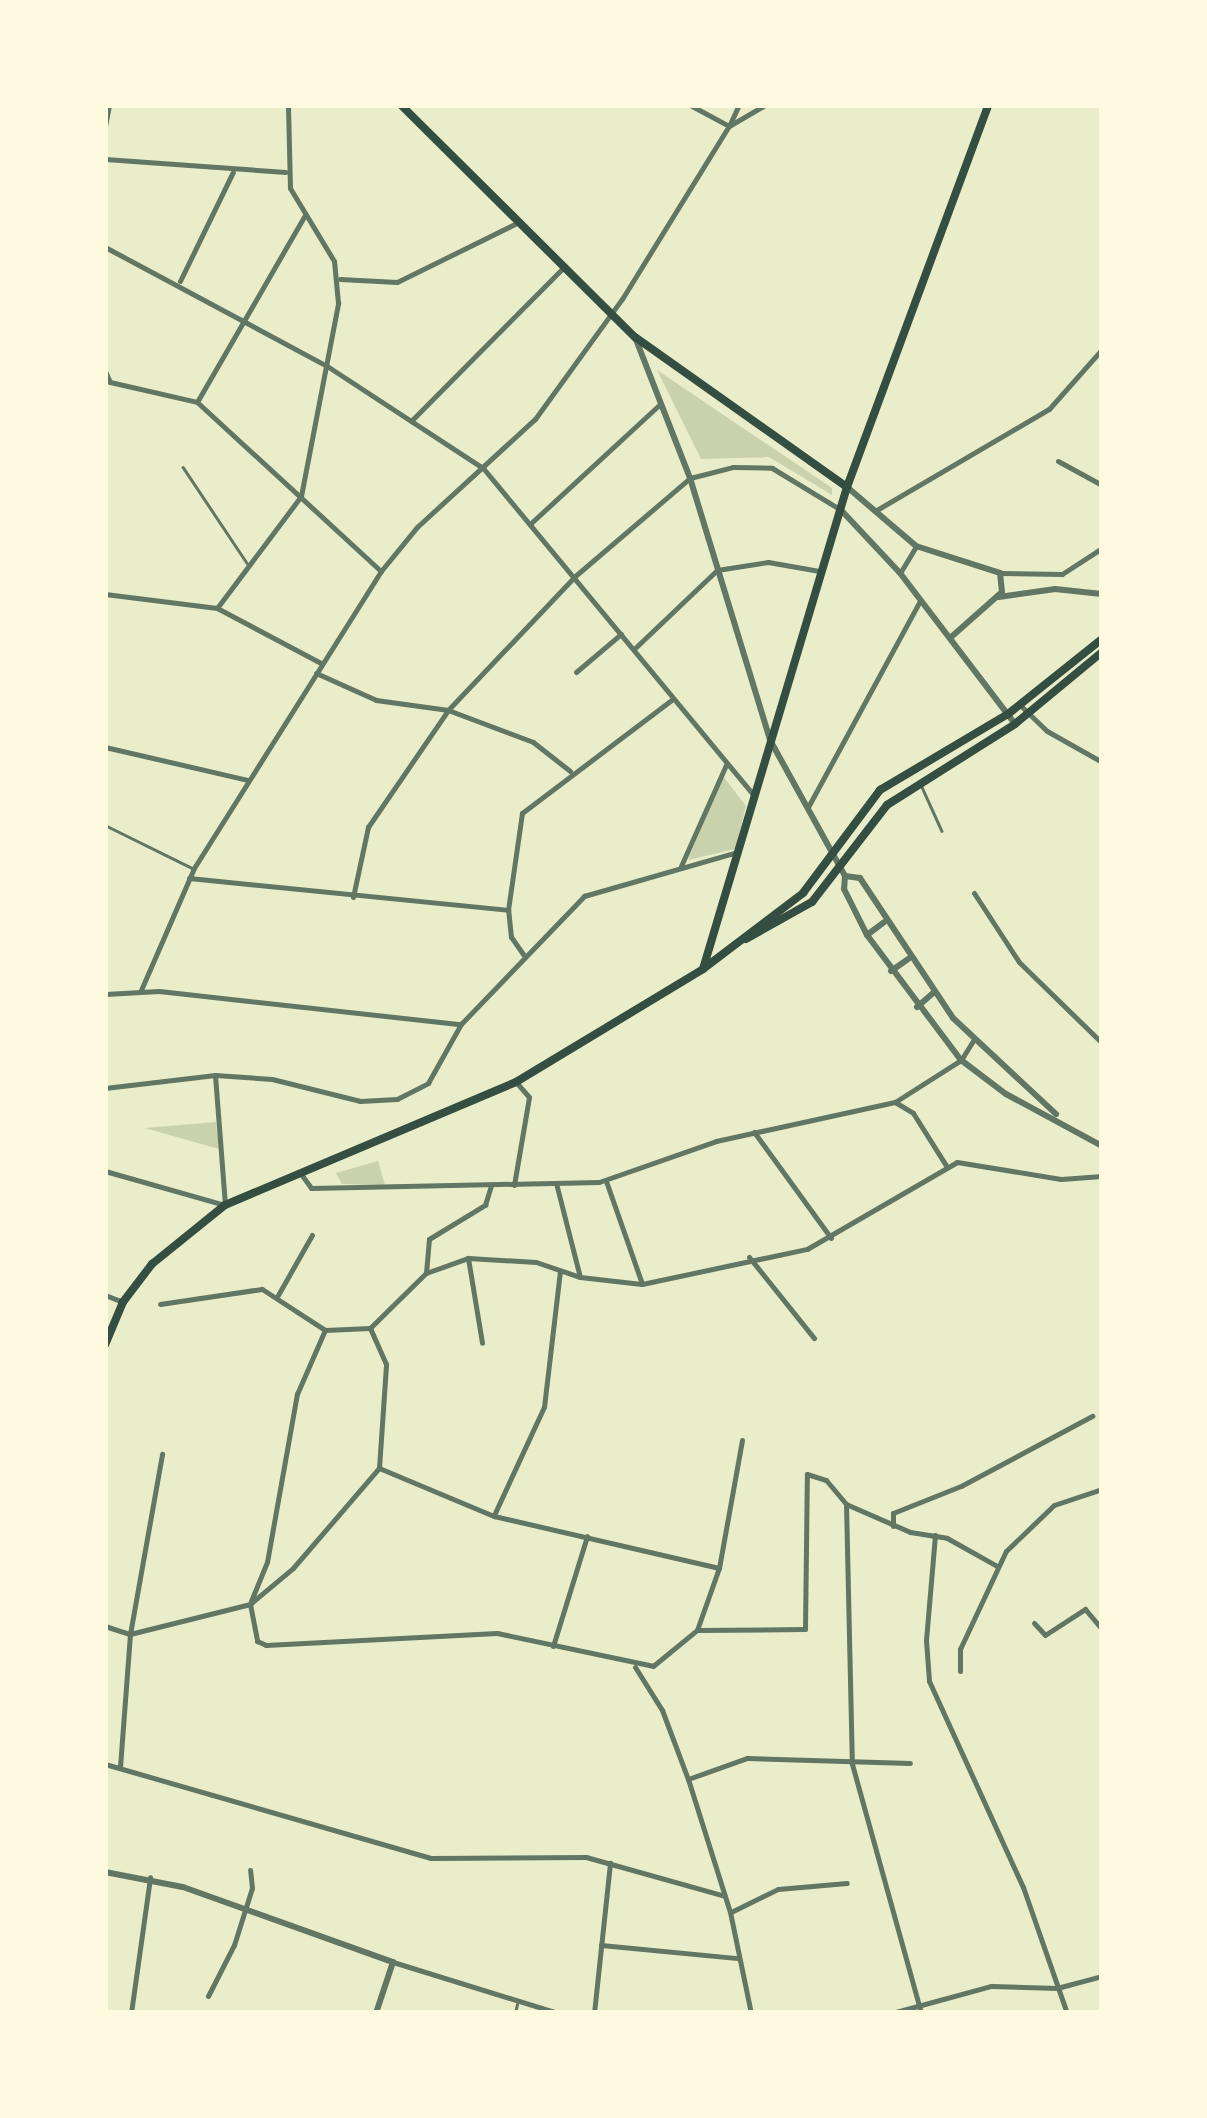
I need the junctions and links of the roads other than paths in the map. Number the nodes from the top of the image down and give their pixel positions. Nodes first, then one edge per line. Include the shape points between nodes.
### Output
1 (109, 105) edge
2 (288, 105) edge
3 (400, 105) edge
4 (690, 105) edge
5 (739, 105) edge
6 (765, 105) edge
7 (988, 105) edge
8 (105, 126) edge
9 (729, 126) junction
10 (105, 159) edge
11 (234, 171) junction
12 (287, 172) junction
13 (305, 215) junction
14 (517, 223) junction
15 (105, 246) edge
16 (564, 268) junction
17 (340, 279) junction
18 (180, 282) junction
19 (612, 314) junction
20 (242, 316) junction
21 (635, 337) junction
22 (1102, 349) edge
23 (328, 366) junction
24 (105, 371) edge
25 (197, 402) junction
26 (660, 404) junction
27 (411, 421) junction
28 (1058, 461) dead end
29 (183, 467) dead end
30 (484, 468) junction
31 (690, 478) junction
32 (1102, 485) edge
33 (847, 488) junction
34 (301, 496) junction
35 (841, 510) junction
36 (873, 512) junction
37 (530, 524) junction
38 (916, 546) junction
39 (1102, 548) edge
40 (248, 563) junction
41 (382, 570) junction
42 (717, 570) junction
43 (819, 571) junction
44 (900, 573) junction
45 (1000, 573) junction
46 (574, 577) junction
47 (105, 594) edge
48 (1102, 594) edge
49 (998, 598) junction
50 (920, 601) junction
51 (217, 608) junction
52 (621, 634) junction
53 (950, 638) junction
54 (1102, 639) edge
55 (634, 649) junction
56 (1102, 652) edge
57 (321, 663) junction
58 (576, 672) dead end
59 (316, 674) junction
60 (673, 699) junction
61 (1020, 706) junction
62 (448, 710) junction
63 (1008, 714) junction
64 (1027, 714) junction
65 (1015, 724) junction
66 (770, 740) junction
67 (105, 746) edge
68 (1102, 762) edge
69 (726, 766) junction
70 (570, 772) junction
71 (248, 780) junction
72 (920, 781) junction
73 (754, 796) junction
74 (807, 809) junction
75 (105, 825) edge
76 (942, 831) dead end
77 (740, 852) junction
78 (832, 852) junction
79 (681, 866) junction
80 (194, 868) junction
81 (843, 872) junction
82 (189, 878) junction
83 (974, 893) dead end
84 (353, 897) junction
85 (508, 910) junction
86 (884, 922) junction
87 (867, 935) junction
88 (746, 939) junction
89 (523, 954) junction
90 (908, 958) junction
91 (702, 968) junction
92 (892, 971) junction
93 (141, 990) junction
94 (933, 993) junction
95 (105, 994) edge
96 (916, 1006) junction
97 (461, 1024) junction
98 (974, 1039) junction
99 (1102, 1043) edge
100 (961, 1060) junction
101 (215, 1075) junction
102 (516, 1082) junction
103 (105, 1088) edge
104 (895, 1102) junction
105 (1060, 1118) junction
106 (754, 1132) junction
107 (1102, 1146) edge
108 (947, 1167) junction
109 (105, 1171) edge
110 (301, 1174) junction
111 (1102, 1176) edge
112 (606, 1181) junction
113 (556, 1183) junction
114 (491, 1185) junction
115 (514, 1185) junction
116 (226, 1205) junction
117 (312, 1235) dead end
118 (831, 1238) junction
119 (750, 1256) junction
120 (468, 1258) junction
121 (560, 1271) junction
122 (426, 1273) junction
123 (580, 1277) junction
124 (642, 1284) junction
125 (105, 1295) edge
126 (278, 1296) junction
127 (123, 1302) junction
128 (160, 1304) dead end
129 (370, 1328) junction
130 (325, 1330) junction
131 (814, 1338) dead end
132 (482, 1342) dead end
133 (105, 1345) edge
134 (1092, 1416) dead end
135 (742, 1440) dead end
136 (162, 1454) dead end
137 (379, 1468) junction
138 (1102, 1489) edge
139 (846, 1504) junction
140 (494, 1516) junction
141 (893, 1526) junction
142 (935, 1535) junction
143 (588, 1536) junction
144 (997, 1566) junction
145 (719, 1568) junction
146 (250, 1604) junction
147 (1034, 1623) dead end
148 (105, 1626) edge
149 (1102, 1629) edge
150 (697, 1630) junction
151 (130, 1634) junction
152 (552, 1646) junction
153 (635, 1667) junction
154 (960, 1671) dead end
155 (910, 1763) dead end
156 (105, 1764) edge
157 (852, 1764) junction
158 (120, 1767) junction
159 (688, 1779) junction
160 (610, 1863) junction
161 (250, 1870) dead end
162 (105, 1872) edge
163 (150, 1878) junction
164 (847, 1883) dead end
165 (725, 1896) junction
166 (244, 1907) junction
167 (730, 1912) junction
168 (601, 1945) junction
169 (738, 1958) junction
170 (393, 1962) junction
171 (1102, 1976) edge
172 (1057, 1988) junction
173 (208, 1996) dead end
174 (518, 2003) junction
175 (919, 2004) junction
176 (130, 2013) edge
177 (376, 2013) edge
178 (515, 2013) edge
179 (558, 2013) edge
180 (594, 2013) edge
181 (751, 2013) edge
182 (892, 2013) edge
183 (922, 2013) edge
184 (1067, 2013) edge

1 - 8 street
2 - 12 street
3 - 14 main road
4 - 9 street
5 - 9 street
6 - 9 street
7 - 33 main road
9 - 19 street
10 - 11 street
11 - 12 street
11 - 18 street
12 - 13 street
13 - 17 street
13 - 20 street
14 - 16 main road
14 - 17 street via 397,282
15 - 18 street
16 - 19 main road
16 - 27 street
17 - 23 street
18 - 20 street
19 - 21 main road
19 - 30 street via 536,419
20 - 23 street
20 - 25 street
21 - 26 street
21 - 33 main road
22 - 36 street via 1049,409
23 - 27 street
23 - 34 street
24 - 25 street via 110,382
25 - 34 street
26 - 31 street
26 - 37 street
27 - 30 street
28 - 32 street
29 - 40 lane
30 - 37 street
30 - 41 street via 417,527
31 - 35 street via 733,467 772,468
31 - 42 street
31 - 46 street
33 - 35 main road
33 - 36 street
34 - 40 street
34 - 41 street
35 - 43 main road
35 - 44 street
36 - 38 street
37 - 46 street
38 - 44 street
38 - 45 street
39 - 45 street via 1062,574
40 - 51 street
41 - 57 street
42 - 43 street via 768,562
42 - 55 street
42 - 66 street
43 - 66 main road
44 - 50 street
45 - 49 street via 1004,586
46 - 52 street
46 - 62 street
47 - 51 street
48 - 49 street via 1055,589
49 - 53 street
50 - 53 street
50 - 74 street
51 - 57 street
52 - 55 street
52 - 58 street
53 - 63 street
54 - 61 main road
55 - 60 street
56 - 64 main road
57 - 59 street
59 - 62 street via 376,700
59 - 71 street
60 - 69 street
60 - 70 street
61 - 63 main road
61 - 64 street
62 - 70 street via 533,742
62 - 84 street via 368,827
63 - 65 street
63 - 78 main road via 880,790
64 - 65 main road
64 - 68 street
65 - 72 main road
66 - 73 main road
66 - 74 street
67 - 71 street
69 - 73 street
69 - 79 street
70 - 85 street via 522,813
71 - 80 street
72 - 76 lane
72 - 81 main road via 879,814
73 - 77 main road
74 - 78 street
75 - 80 lane
77 - 79 street
77 - 91 main road
78 - 81 street
78 - 88 main road via 803,894
79 - 89 street via 584,896
80 - 82 street
81 - 86 street via 860,878
81 - 87 street via 844,889
81 - 88 main road via 812,902
82 - 84 street
82 - 93 street
83 - 99 street via 1019,962
84 - 85 street
85 - 89 street via 511,937
86 - 87 street
86 - 90 street
87 - 92 street
88 - 91 main road
89 - 97 street
90 - 92 street
90 - 94 street
91 - 102 main road
92 - 96 street
93 - 95 street
93 - 97 street
94 - 96 street
94 - 98 street
96 - 100 street
97 - 101 street via 437,1074 397,1099 360,1101 272,1079
98 - 100 street
98 - 105 street
100 - 104 street
100 - 105 street via 1006,1094
101 - 103 street
101 - 116 street
102 - 110 main road
102 - 115 street via 528,1097
104 - 106 street
104 - 108 street via 910,1110
105 - 107 street
106 - 112 street
106 - 118 street
108 - 111 street via 972,1160 1060,1179
108 - 118 street
109 - 116 street
110 - 114 street via 312,1188
110 - 116 main road
112 - 113 street
112 - 124 street
113 - 115 street
113 - 123 street
114 - 115 street
114 - 122 street via 485,1204 430,1239
116 - 127 main road via 186,1230
117 - 126 street
118 - 119 street
119 - 124 street
119 - 131 street
120 - 121 street via 536,1262
120 - 122 street
120 - 132 street
121 - 123 street
121 - 140 street via 544,1407
122 - 129 street
123 - 124 street
125 - 127 street
126 - 128 street via 232,1289
126 - 130 street
127 - 133 main road
129 - 130 street
129 - 137 street via 386,1364
130 - 146 street via 297,1394 267,1562
134 - 141 street via 960,1486 893,1512
135 - 145 street
136 - 151 street
137 - 140 street
137 - 146 street via 293,1568
138 - 144 street via 1044,1511
139 - 141 street
139 - 150 street via 826,1480 807,1474 805,1629
139 - 157 street
140 - 143 street
141 - 142 street
142 - 144 street
142 - 172 street via 926,1640 930,1681 1023,1887
143 - 145 street
143 - 152 street
144 - 154 street via 960,1650
145 - 150 street
146 - 151 street
146 - 152 street via 256,1641 270,1646 497,1632
147 - 149 street via 1044,1635 1082,1608
148 - 151 street
150 - 153 street via 653,1666
151 - 158 street
152 - 153 street
153 - 159 street via 662,1710
155 - 157 street
156 - 158 street
157 - 159 street via 747,1758
157 - 175 street
158 - 160 street via 431,1858 569,1856
159 - 165 street
160 - 165 street
160 - 168 street
161 - 166 street
162 - 163 street
163 - 166 street
163 - 176 street
164 - 167 street via 778,1888
165 - 167 street
166 - 170 street
166 - 173 street via 225,1970
167 - 169 street
168 - 169 street
168 - 180 street
169 - 181 street
170 - 174 street
170 - 177 street
171 - 172 street
172 - 175 street via 1008,1983
172 - 184 street
174 - 178 lane
174 - 179 street
175 - 182 street
175 - 183 street

